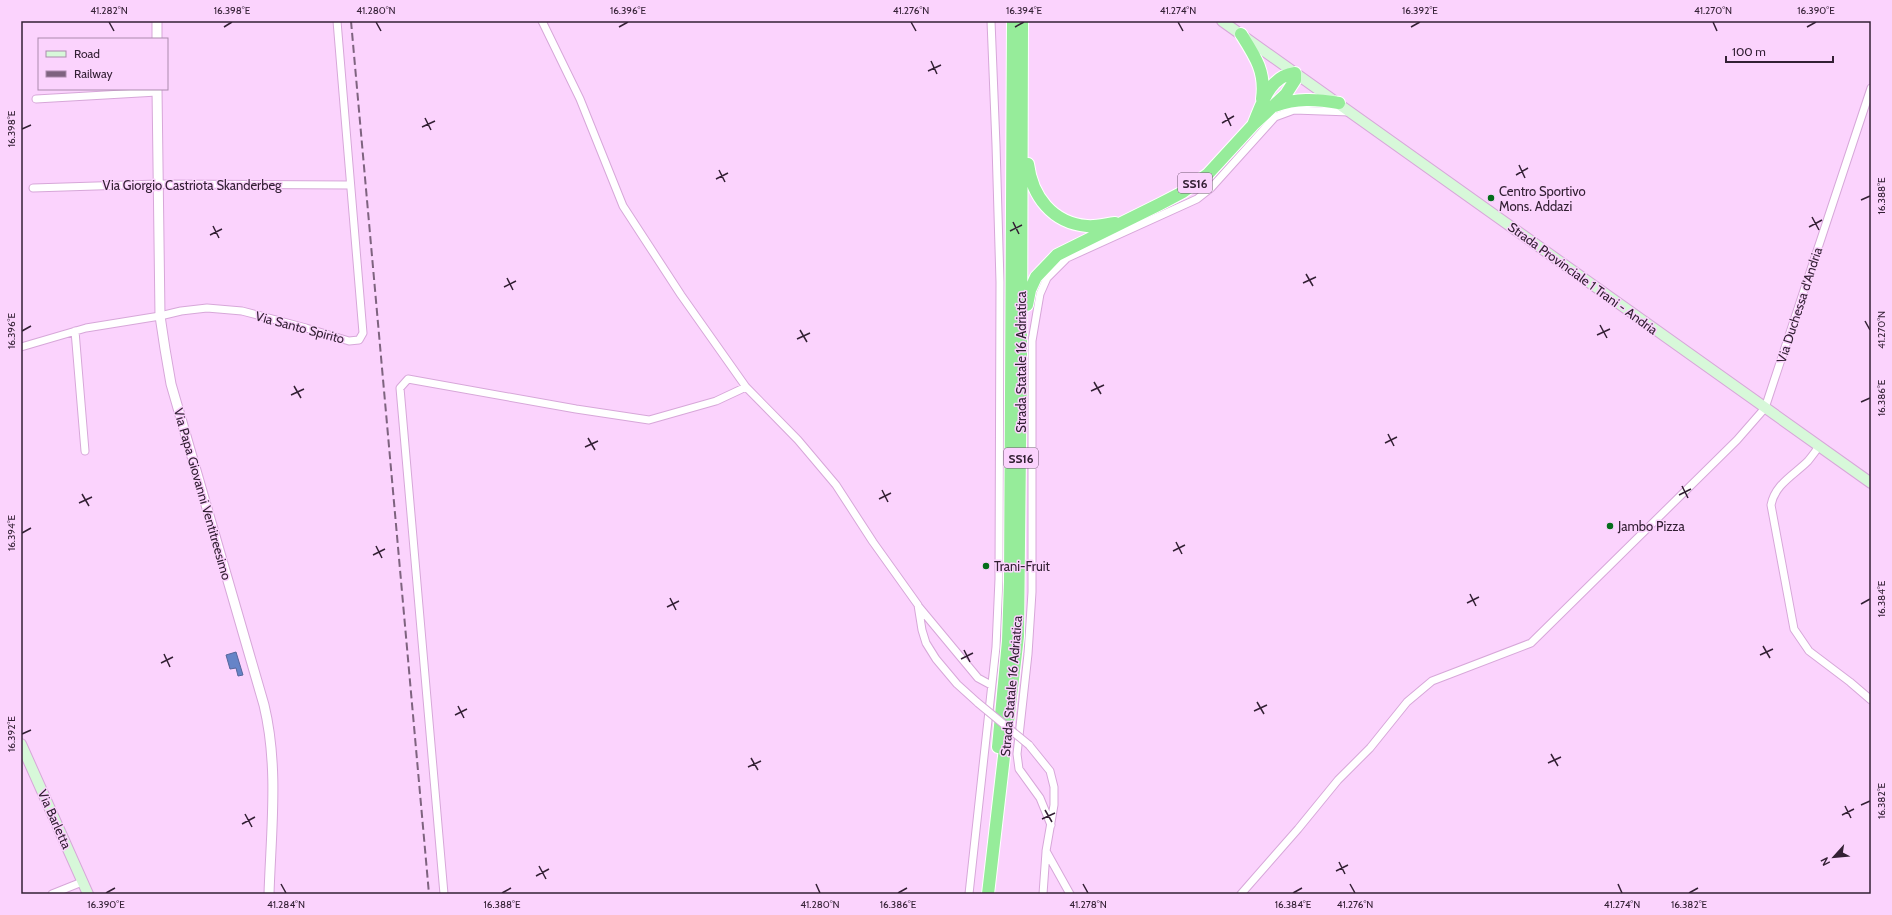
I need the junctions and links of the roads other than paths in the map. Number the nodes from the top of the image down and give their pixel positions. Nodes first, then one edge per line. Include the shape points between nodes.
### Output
1 (157, 21) edge
2 (337, 21) edge
3 (542, 21) edge
4 (991, 21) edge
5 (1013, 21) edge
6 (1022, 21) edge
7 (1222, 21) edge
8 (1241, 34) junction
9 (157, 38) edge
10 (1022, 59) junction
11 (1296, 72) junction
12 (1871, 88) edge
13 (157, 91) edge
14 (36, 99) dead end
15 (1339, 103) junction
16 (1266, 107) junction
17 (1351, 112) junction
18 (158, 184) junction
19 (350, 185) junction
20 (33, 188) dead end
21 (1124, 222) junction
22 (160, 316) junction
23 (75, 331) junction
24 (21, 347) edge
25 (1022, 356) junction
26 (746, 387) junction
27 (1766, 408) junction
28 (1819, 446) junction
29 (84, 452) dead end
30 (1871, 483) edge
31 (918, 605) junction
32 (991, 685) junction
33 (1871, 700) edge
34 (21, 744) edge
35 (1051, 825) junction
36 (1046, 851) junction
37 (82, 882) junction
38 (52, 894) edge
39 (88, 894) edge
40 (269, 894) edge
41 (444, 894) edge
42 (969, 894) edge
43 (981, 894) edge
44 (988, 894) edge
45 (1043, 894) edge
46 (1070, 894) edge
47 (1241, 894) edge

1 - 9 street
2 - 19 street, Via Santo Spirito
3 - 26 street via 580,99 623,206 681,295
4 - 32 street via 999,266 1000,453 999,580 996,647
5 - 43 highway, Strada Statale 16 Adriatica / SS16 via 1009,612 997,755
6 - 10 highway, Strada Statale 16 Adriatica / SS16
7 - 8 main road, Strada Provinciale 1 Trani - Andria
8 - 11 main road, Strada Provinciale 1 Trani - Andria
8 - 16 highway, SS16 via 1257,60 1263,80
10 - 21 highway, SS16 via 1028,96 1028,161 1036,193 1045,206 1058,216 1074,223 1087,227
10 - 25 highway, Strada Statale 16 Adriatica / SS16
11 - 15 main road, Strada Provinciale 1 Trani - Andria
11 - 16 highway, SS16 via 1278,79 1271,86
12 - 27 street, Via Duchessa d'Andria
13 - 14 street
13 - 18 street, Via Papa Giovanni Ventitreesimo
15 - 16 highway via 1319,99 1299,100
15 - 17 main road, Strada Provinciale 1 Trani - Andria
16 - 21 highway, SS16 via 1208,174 1183,192
17 - 27 main road, Strada Provinciale 1 Trani - Andria
17 - 35 street via 1294,110 1275,117 1252,145 1197,199 1067,258 1047,278 1040,294 1032,340 1032,592 1017,754 1019,769 1040,798
18 - 19 street, Via Giorgio Castriota Skanderbeg
18 - 20 street, Via Giorgio Castriota Skanderbeg
18 - 22 street, Via Papa Giovanni Ventitreesimo
19 - 22 street, Via Santo Spirito via 363,333 359,340 349,341 242,312 207,308
21 - 25 highway, SS16 via 1057,255 1036,277 1030,290
22 - 23 street, Via Santo Spirito
22 - 40 street, Via Papa Giovanni Ventitreesimo via 171,384 269,727 273,763
23 - 24 street, Via Santo Spirito
23 - 29 street
25 - 44 highway, Strada Statale 16 Adriatica / SS16 via 1018,636
26 - 31 street via 798,440 836,485
26 - 41 street via 716,401 649,420 576,410 408,379 400,388
27 - 28 main road, Strada Provinciale 1 Trani - Andria
27 - 47 street via 1737,440 1531,643 1432,681 1407,702 1370,748 1338,780
28 - 30 main road, Strada Provinciale 1 Trani - Andria
28 - 33 street via 1808,460 1776,489 1771,505 1794,629 1809,651
31 - 32 street via 978,678
31 - 35 street, bridge via 926,644 933,654 957,684 1029,745 1050,772 1054,787
32 - 42 street
34 - 37 main road, Via Barletta
35 - 36 street
36 - 45 street
36 - 46 street
37 - 38 street
37 - 39 main road, Via Barletta

